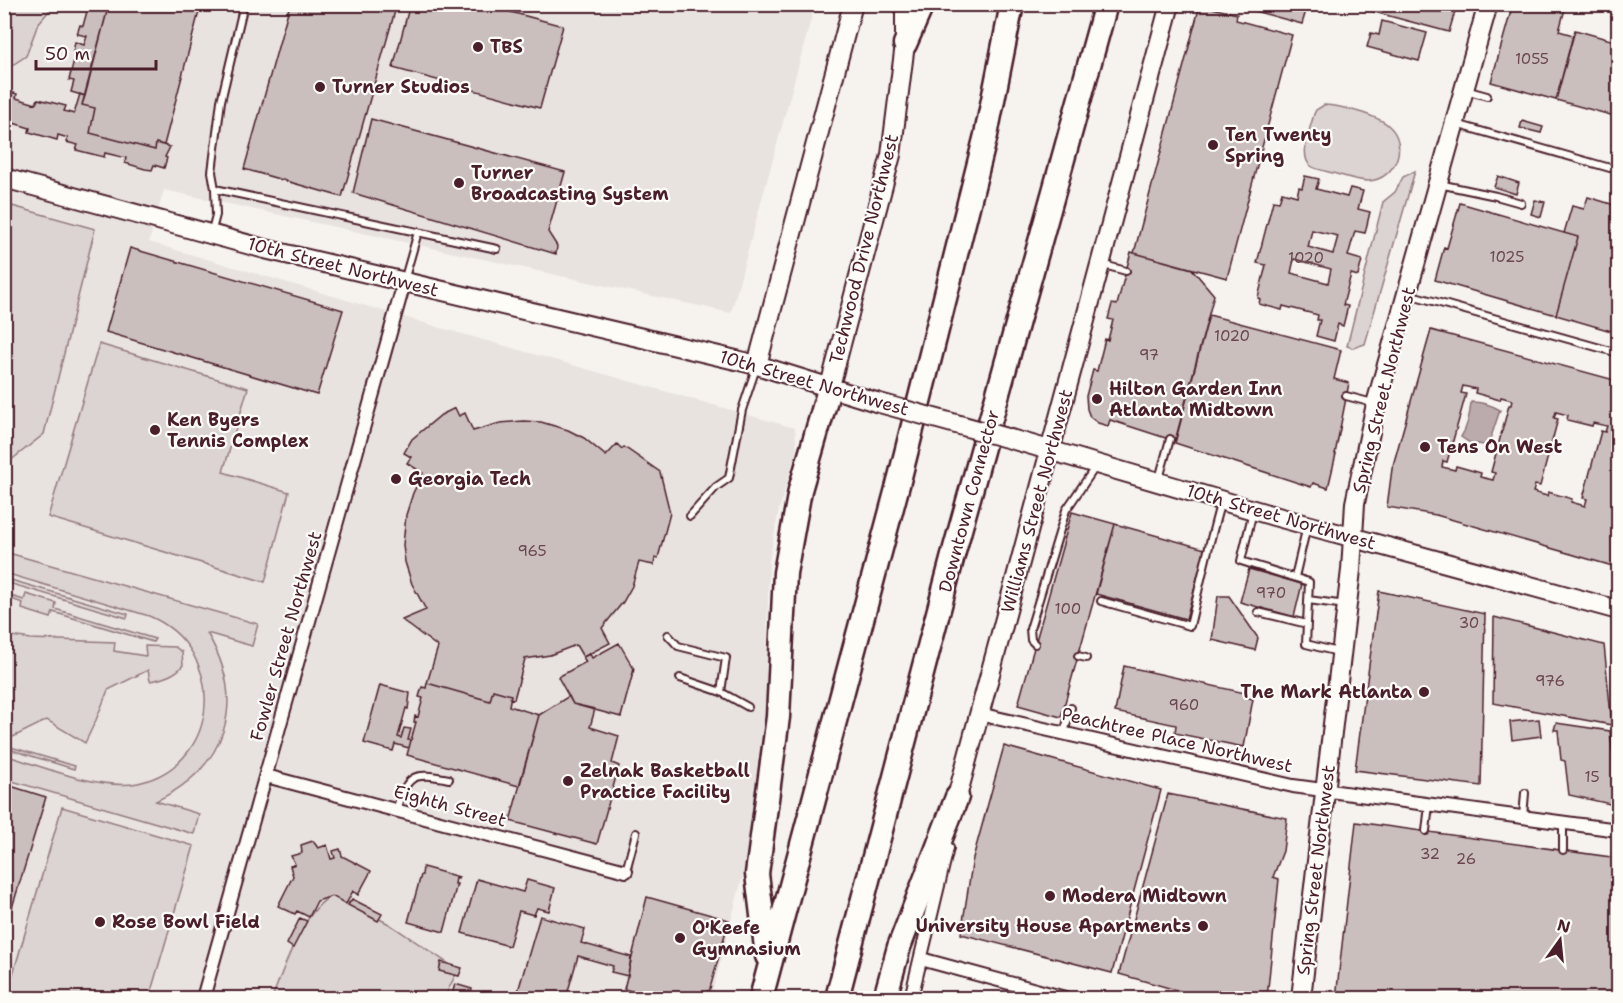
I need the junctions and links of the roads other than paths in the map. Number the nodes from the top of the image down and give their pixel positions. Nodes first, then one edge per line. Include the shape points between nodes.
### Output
1 (244, 4) edge
2 (853, 4) edge
3 (905, 4) edge
4 (920, 4) edge
5 (1012, 4) edge
6 (1106, 4) edge
7 (1170, 4) edge
8 (1463, 4) edge
9 (1487, 8) edge
10 (905, 44) junction
11 (1465, 90) junction
12 (1487, 96) dead end
13 (1455, 124) junction
14 (1610, 168) dead end
15 (4, 178) edge
16 (1438, 184) junction
17 (215, 189) junction
18 (1521, 203) dead end
19 (418, 232) junction
20 (211, 234) junction
21 (497, 249) dead end
22 (1100, 264) junction
23 (1126, 271) dead end
24 (404, 283) junction
25 (1408, 293) junction
26 (1618, 353) edge
27 (757, 365) junction
28 (830, 386) junction
29 (1346, 396) dead end
30 (1376, 404) junction
31 (1170, 439) dead end
32 (1050, 451) junction
33 (1097, 464) junction
34 (1158, 482) junction
35 (1221, 501) junction
36 (1253, 510) junction
37 (690, 516) dead end
38 (1307, 525) junction
39 (1353, 538) junction
40 (1295, 578) junction
41 (1308, 600) junction
42 (1101, 601) dead end
43 (1347, 605) junction
44 (1618, 610) edge
45 (1258, 612) dead end
46 (1307, 624) junction
47 (668, 635) dead end
48 (1035, 644) dead end
49 (1341, 652) junction
50 (1078, 656) dead end
51 (1086, 658) dead end
52 (680, 678) dead end
53 (721, 692) junction
54 (748, 707) dead end
55 (1071, 708) dead end
56 (979, 714) junction
57 (1064, 733) junction
58 (266, 776) junction
59 (449, 779) dead end
60 (1325, 790) junction
61 (1525, 792) dead end
62 (957, 797) junction
63 (1429, 804) junction
64 (396, 810) junction
65 (1523, 817) junction
66 (1563, 822) junction
67 (1618, 830) edge
68 (1426, 831) dead end
69 (636, 833) dead end
70 (1563, 850) dead end
71 (626, 871) joint
72 (921, 959) junction
73 (769, 968) junction
74 (203, 999) edge
75 (761, 999) edge
76 (837, 999) edge
77 (885, 999) edge
78 (910, 999) edge
79 (1065, 999) edge
80 (1301, 999) edge

1 - 17 lane via 221,101 212,172
2 - 27 main road
3 - 10 main road, Techwood Drive Northwest
4 - 10 highway
5 - 73 highway via 986,135 899,481
6 - 76 highway, Downtown Connector via 955,548
7 - 22 main road, Williams Street Northwest
8 - 9 lane
9 - 11 main road, Spring Street Northwest
10 - 28 main road, Techwood Drive Northwest via 891,155
11 - 12 lane
11 - 13 main road, Spring Street Northwest
13 - 14 lane
13 - 16 main road, Spring Street Northwest
15 - 20 main road, 10th Street Northwest
16 - 18 lane
16 - 25 main road, Spring Street Northwest
17 - 19 lane
17 - 20 lane via 216,215
19 - 21 lane
19 - 24 lane
20 - 24 main road, 10th Street Northwest
22 - 23 lane
22 - 32 main road, Williams Street Northwest
24 - 27 main road, 10th Street Northwest
24 - 58 street, Fowler Street Northwest
25 - 26 lane
25 - 30 main road, Spring Street Northwest
27 - 28 main road, 10th Street Northwest
27 - 37 lane via 742,410 729,478
28 - 32 main road, 10th Street Northwest, bridge
28 - 73 highway via 800,490 785,573 778,717 757,874
29 - 30 lane
30 - 39 main road, Spring Street Northwest
31 - 34 lane
32 - 33 main road, 10th Street Northwest
32 - 56 main road, Williams Street Northwest
33 - 34 main road, 10th Street Northwest
33 - 48 lane via 1066,510 1030,629
34 - 35 main road, 10th Street Northwest
35 - 36 main road, 10th Street Northwest
35 - 42 lane via 1190,626
36 - 38 main road, 10th Street Northwest
36 - 40 lane via 1241,561
38 - 39 main road, 10th Street Northwest
38 - 40 lane
39 - 43 main road, Spring Street Northwest
39 - 44 main road, 10th Street Northwest
40 - 41 lane via 1309,582
41 - 43 lane
41 - 46 lane
43 - 49 main road, Spring Street Northwest
45 - 46 lane
46 - 49 lane via 1306,644
47 - 53 lane via 678,646 726,658
49 - 60 main road, Spring Street Northwest
50 - 51 lane
52 - 53 lane
53 - 54 lane
55 - 57 lane
56 - 57 street, Peachtree Place Northwest
56 - 62 main road, Williams Street Northwest
57 - 60 street, Peachtree Place Northwest
58 - 64 street, Eighth Street
58 - 74 street, Fowler Street Northwest
59 - 64 lane via 428,775 410,779
60 - 63 street, Peachtree Place Northwest
60 - 80 main road, Spring Street Northwest
61 - 65 lane
62 - 72 street, Williams Street Northwest
62 - 77 highway via 899,947
63 - 65 street, Peachtree Place Northwest
63 - 68 lane
64 - 71 street, Eighth Street
65 - 66 street, Peachtree Place Northwest
66 - 67 street, Peachtree Place Northwest
66 - 70 lane
69 - 71 lane
72 - 78 street, Williams Street Northwest
72 - 79 street
73 - 75 highway

